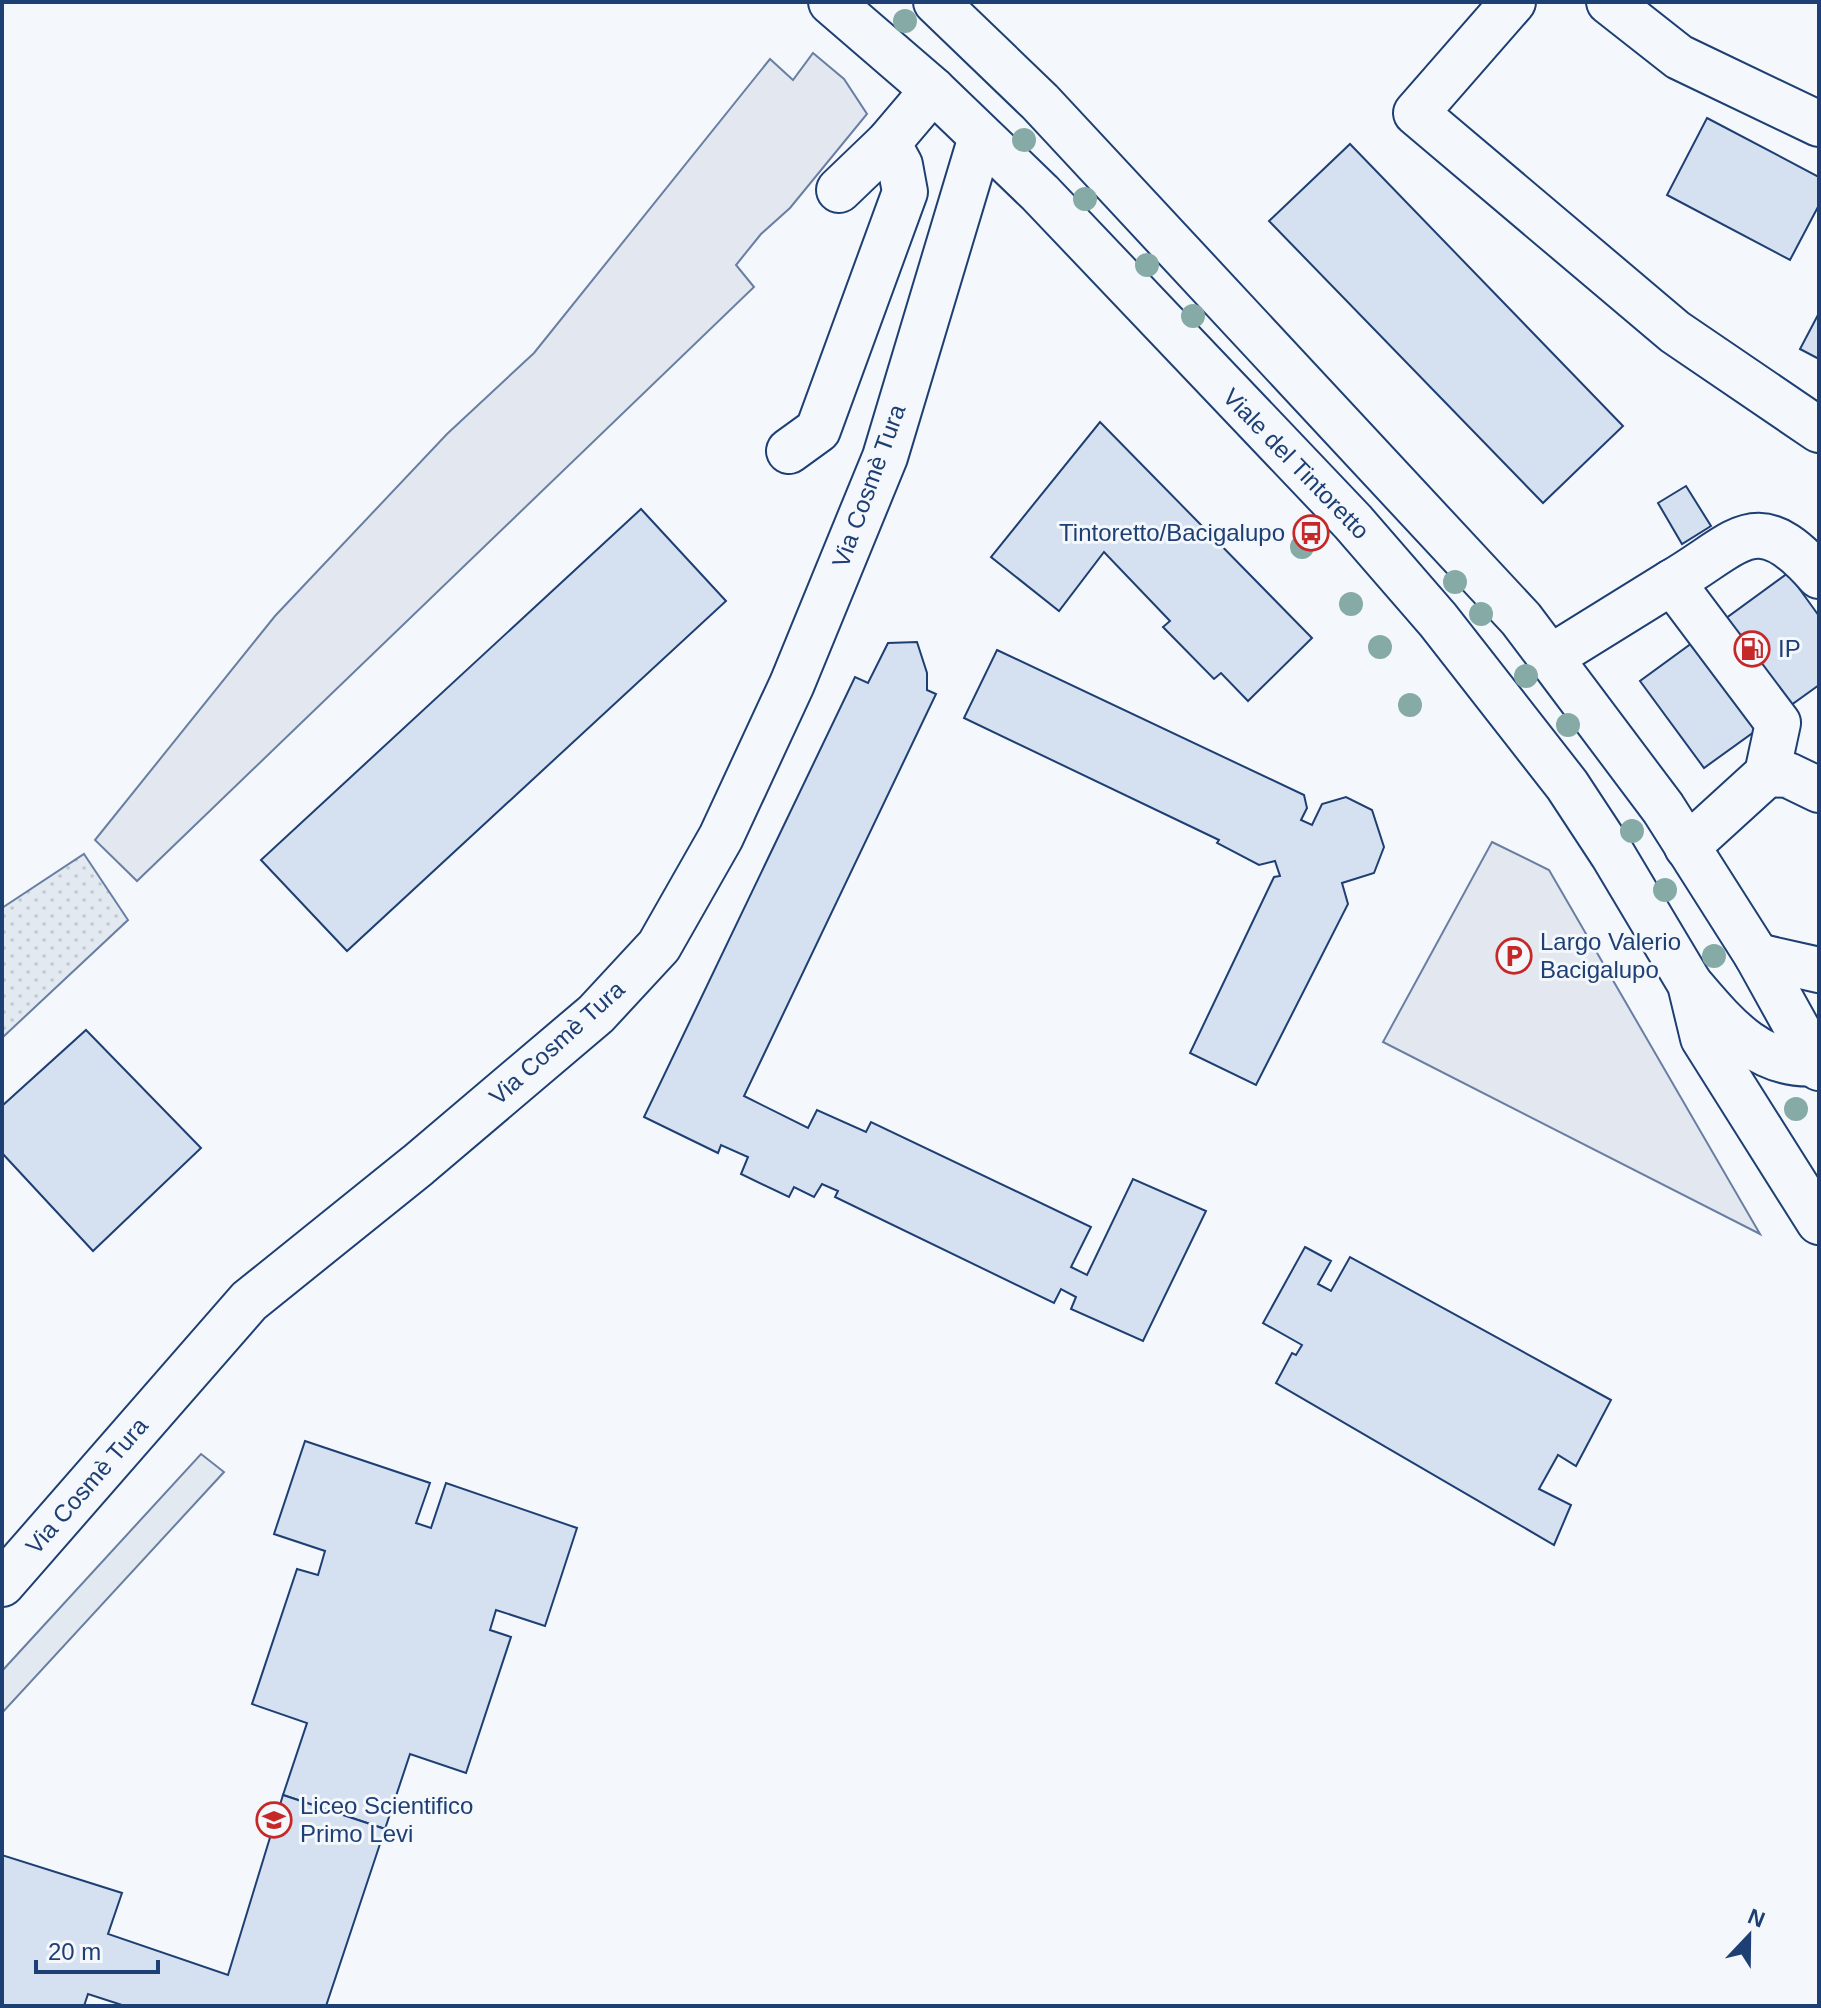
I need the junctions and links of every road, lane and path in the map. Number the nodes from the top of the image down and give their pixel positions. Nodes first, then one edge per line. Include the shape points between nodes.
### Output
1 (831, 2) edge
2 (936, 2) edge
3 (1513, 2) edge
4 (1609, 2) edge
5 (933, 90) junction
6 (1819, 124) edge
7 (981, 137) junction
8 (888, 143) junction
9 (839, 190) dead end
10 (905, 192) junction
11 (1819, 430) edge
12 (789, 451) dead end
13 (1819, 576) edge
14 (1672, 582) junction
15 (1551, 657) junction
16 (1767, 774) junction
17 (1819, 790) edge
18 (1687, 847) junction
19 (1757, 956) junction
20 (1819, 970) edge
21 (1690, 984) junction
22 (1818, 1065) edge
23 (1819, 1222) edge
24 (2, 1584) edge

1 - 5 main road, Viale del Tintoretto
2 - 15 main road via 1058,121 1488,580
3 - 11 main road via 1416,113 1675,332
4 - 6 main road via 1679,57
5 - 7 main road, Viale del Tintoretto
5 - 8 main road
7 - 10 main road
7 - 21 main road, Viale del Tintoretto via 1410,585 1567,785
7 - 24 main road, Via Cosmè Tura via 885,457 779,712 721,837 659,946 596,1014 249,1301
8 - 9 main road
8 - 10 main road via 900,165
10 - 12 main road via 818,430
13 - 14 main road via 1787,543 1756,535
14 - 15 main road
14 - 16 main road via 1778,723
15 - 18 main road
16 - 17 main road via 1788,775
16 - 18 main road
18 - 19 main road
19 - 20 main road
19 - 22 main road
21 - 22 main road via 1737,1038 1776,1057
21 - 23 main road via 1703,1038

